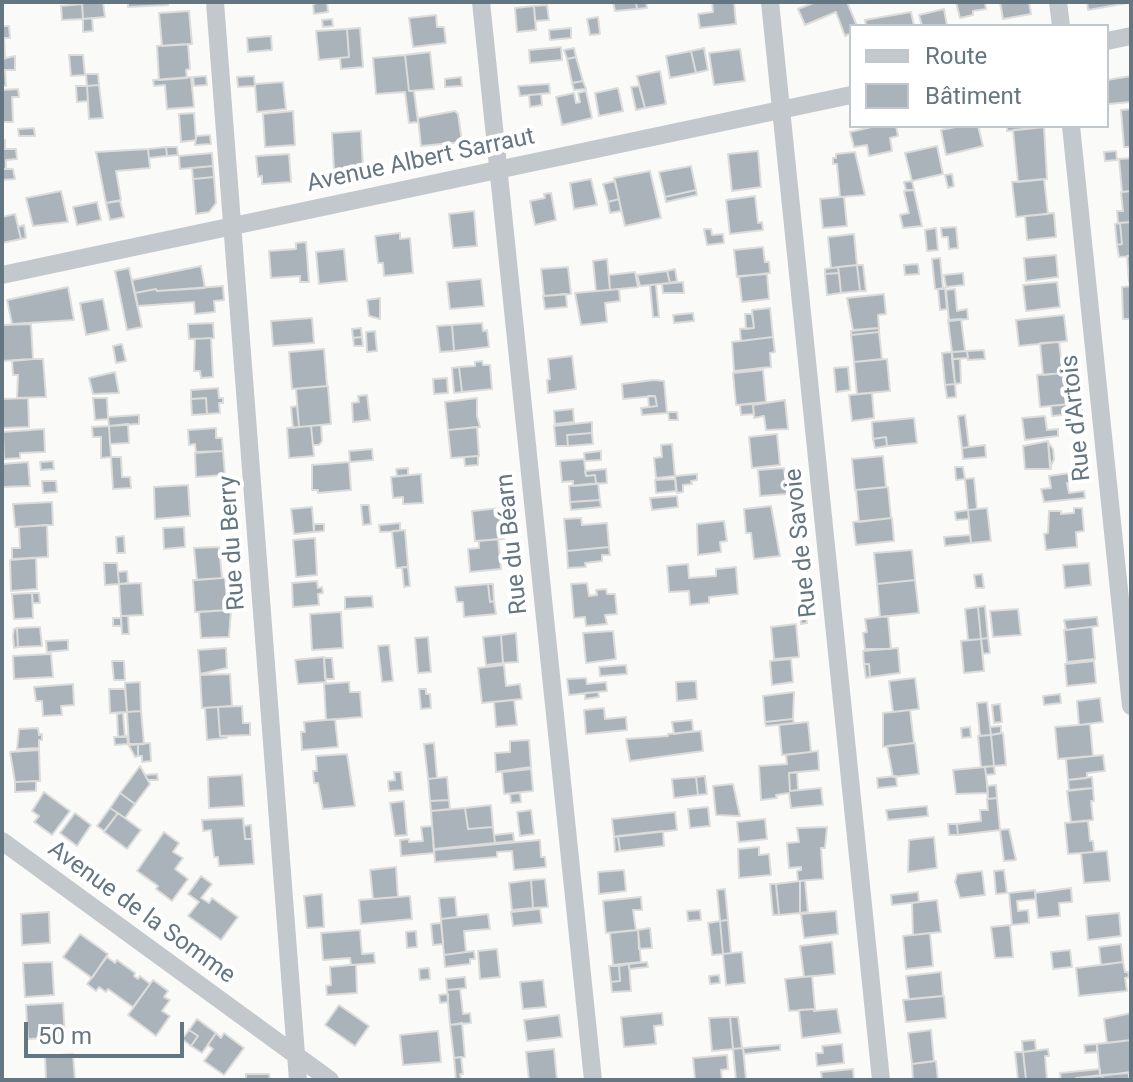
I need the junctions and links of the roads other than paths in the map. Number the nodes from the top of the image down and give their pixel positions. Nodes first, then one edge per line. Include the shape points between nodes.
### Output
1 (215, 2) edge
2 (481, 2) edge
3 (770, 2) edge
4 (1058, 2) edge
5 (1061, 24) edge
6 (1131, 36) edge
7 (1109, 41) edge
8 (849, 95) edge
9 (782, 110) junction
10 (1071, 128) edge
11 (498, 169) junction
12 (233, 226) junction
13 (2, 275) edge
14 (1131, 706) edge
15 (2, 841) edge
16 (296, 1056) junction
17 (298, 1080) edge
18 (330, 1080) edge
19 (593, 1080) edge
20 (881, 1080) edge

1 - 12 street, Rue du Berry
2 - 11 street, Rue du Béarn
3 - 9 street, Rue de Savoie
4 - 5 street
6 - 7 street
8 - 9 street, Avenue Albert Sarraut
9 - 11 street, Avenue Albert Sarraut
9 - 20 street, Rue de Savoie
10 - 14 street, Rue d'Artois
11 - 12 street, Avenue Albert Sarraut
11 - 19 street, Rue du Béarn
12 - 13 street, Avenue Albert Sarraut
12 - 16 street, Rue du Berry
15 - 16 street, Avenue de la Somme
16 - 17 street, Rue du Berry
16 - 18 street, Avenue de la Somme

